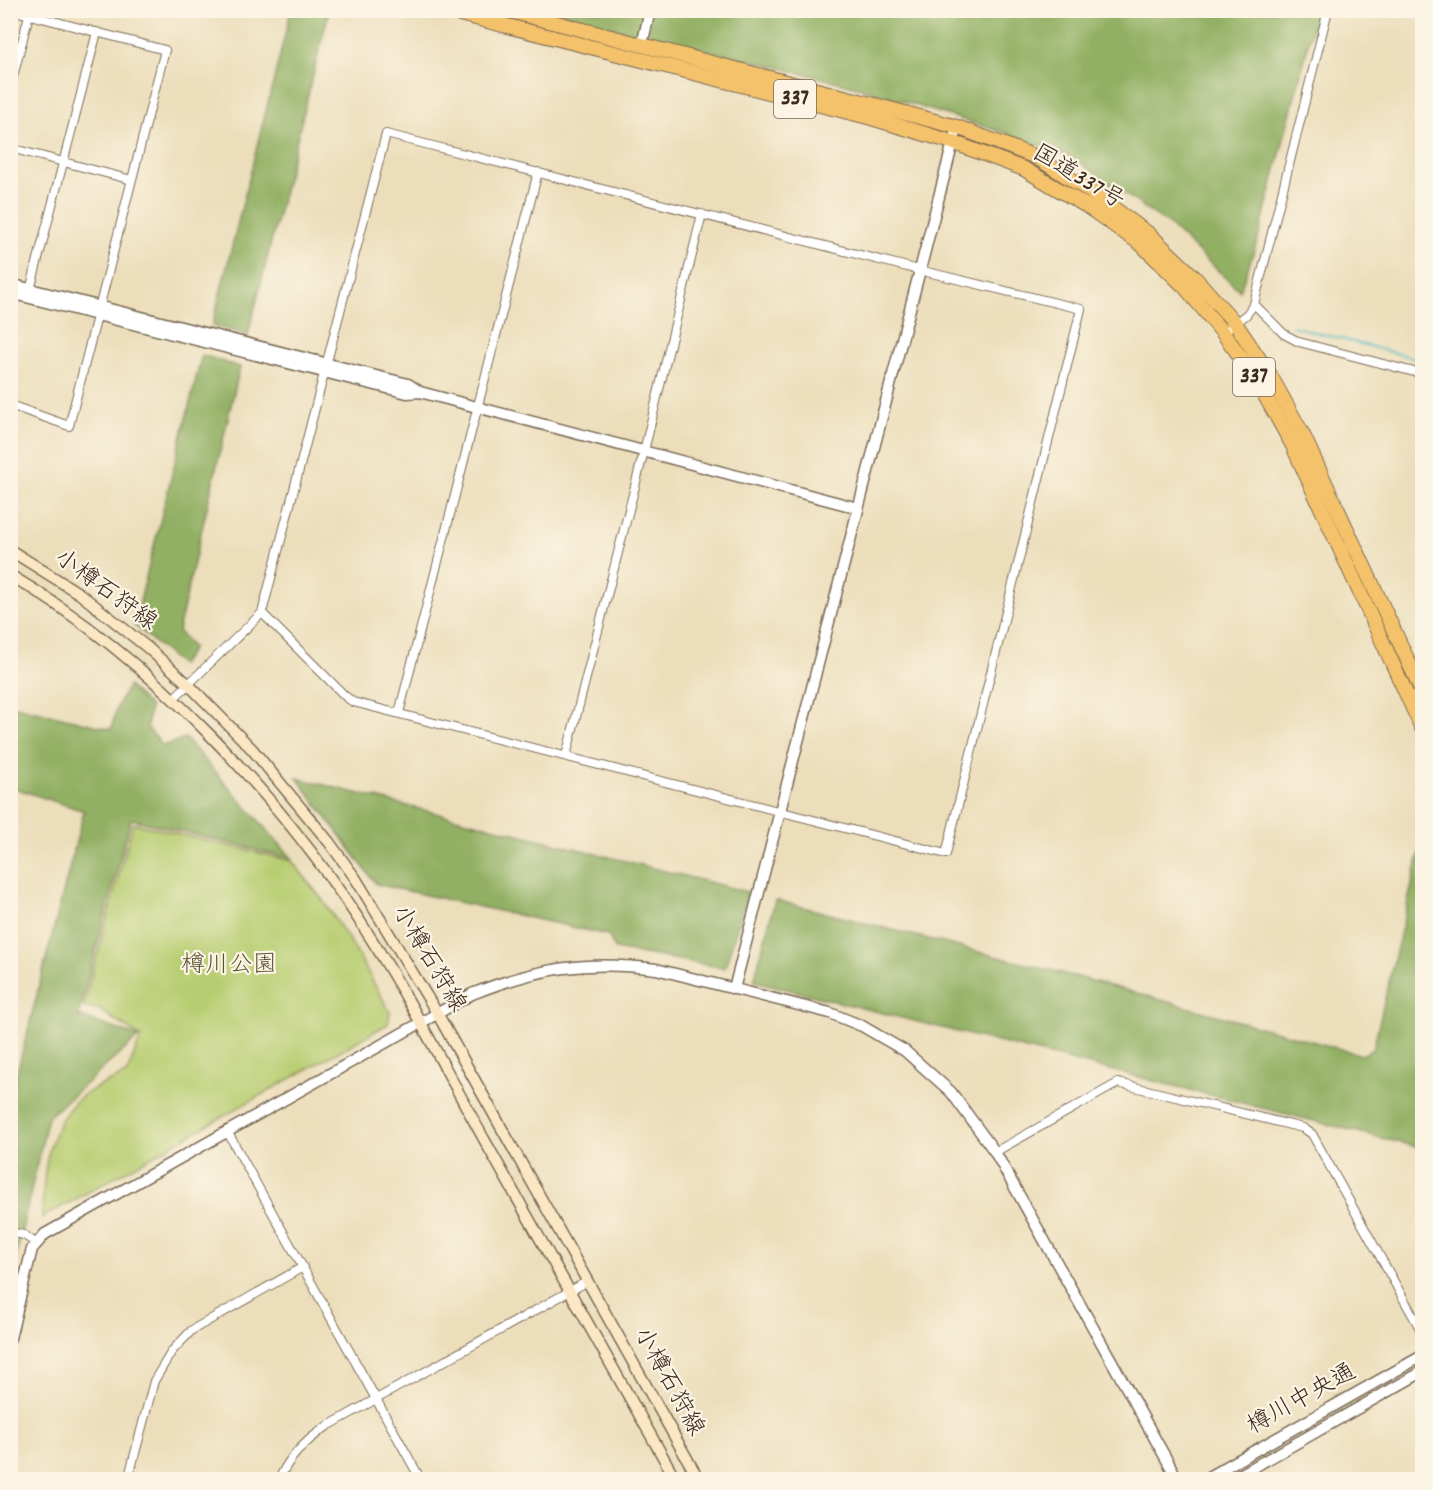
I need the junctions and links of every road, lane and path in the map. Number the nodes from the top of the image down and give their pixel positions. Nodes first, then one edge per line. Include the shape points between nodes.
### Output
1 (11, 10) edge
2 (444, 10) edge
3 (506, 10) edge
4 (650, 10) edge
5 (1328, 10) edge
6 (29, 15) junction
7 (97, 32) junction
8 (642, 45) junction
9 (637, 60) junction
10 (10, 88) edge
11 (957, 128) junction
12 (952, 142) junction
13 (10, 148) edge
14 (63, 162) junction
15 (538, 172) junction
16 (132, 180) junction
17 (702, 214) junction
18 (919, 270) junction
19 (10, 284) edge
20 (10, 293) edge
21 (29, 293) junction
22 (1254, 304) junction
23 (99, 311) junction
24 (1235, 323) junction
25 (1223, 333) junction
26 (324, 368) junction
27 (1422, 374) edge
28 (10, 405) edge
29 (478, 407) junction
30 (644, 451) junction
31 (858, 508) junction
32 (10, 550) edge
33 (10, 575) edge
34 (262, 613) junction
35 (189, 685) junction
36 (1422, 691) edge
37 (174, 699) junction
38 (399, 713) junction
39 (1422, 728) edge
40 (566, 756) junction
41 (780, 811) junction
42 (734, 989) junction
43 (437, 1013) junction
44 (420, 1024) junction
45 (227, 1131) junction
46 (995, 1152) junction
47 (10, 1232) edge
48 (37, 1244) junction
49 (303, 1268) junction
50 (588, 1281) junction
51 (570, 1291) junction
52 (1422, 1332) edge
53 (10, 1338) edge
54 (1422, 1356) edge
55 (1422, 1372) edge
56 (377, 1399) junction
57 (10, 1476) edge
58 (24, 1479) edge
59 (128, 1479) edge
60 (279, 1479) edge
61 (421, 1479) edge
62 (676, 1479) edge
63 (699, 1479) edge
64 (1178, 1479) edge
65 (1203, 1479) edge
66 (1231, 1479) edge

1 - 6 street
2 - 9 highway, 国道337号 / 337
3 - 8 highway, 国道337号 / 337
4 - 8 street
5 - 22 street
6 - 7 street
6 - 10 street
7 - 14 street
7 - 16 street via 165,50
8 - 9 street
8 - 11 highway, 国道337号 / 337
9 - 12 highway, 国道337号 / 337 via 868,117
11 - 12 street
11 - 24 highway, 国道337号 / 337 via 1036,157 1090,191 1150,235
12 - 18 street
12 - 25 highway, 国道337号 / 337 via 1024,169 1085,205 1131,238 1185,287
13 - 14 street
14 - 16 street
14 - 21 street
15 - 17 street
15 - 26 street via 386,134
15 - 29 street
16 - 23 street
17 - 18 street
17 - 30 street
18 - 31 street
18 - 41 street via 1081,309 946,854
19 - 21 street
20 - 21 street
21 - 23 street
22 - 24 street
22 - 27 street via 1284,334 1299,342
23 - 26 street
23 - 28 street via 69,426
24 - 25 street
24 - 36 highway, 国道337号 / 337 via 1302,433
25 - 39 highway, 国道337号 / 337 via 1253,374 1292,444
26 - 29 street via 407,393 420,392
26 - 34 street
29 - 30 street
29 - 38 street
30 - 31 street
30 - 40 street
31 - 41 street
32 - 35 main road, 小樽石狩線 via 80,594
33 - 37 main road, 小樽石狩線 via 77,618
34 - 35 street
34 - 38 street via 353,702
35 - 37 street
35 - 43 main road, 小樽石狩線 via 252,749 329,842 356,879
37 - 44 main road, 小樽石狩線 via 241,768 308,848 370,936
38 - 40 street
40 - 41 street
41 - 42 street
42 - 43 street via 628,965 565,966 501,982
42 - 46 street via 830,1013 887,1040 927,1068 951,1092
43 - 44 street
43 - 50 main road, 小樽石狩線
44 - 45 street
44 - 51 main road, 小樽石狩線
45 - 48 street via 45,1234
45 - 49 street
46 - 52 street via 1118,1083 1303,1128 1312,1134
46 - 64 street
47 - 48 street
48 - 53 street via 32,1249
49 - 56 street
49 - 59 street via 192,1330 172,1351 154,1381
50 - 51 street
50 - 63 main road, 小樽石狩線
51 - 56 street
51 - 62 main road, 小樽石狩線
54 - 65 street, 樽川中央通
55 - 66 street, 樽川中央通
56 - 60 street via 313,1436
56 - 61 street
57 - 58 street

